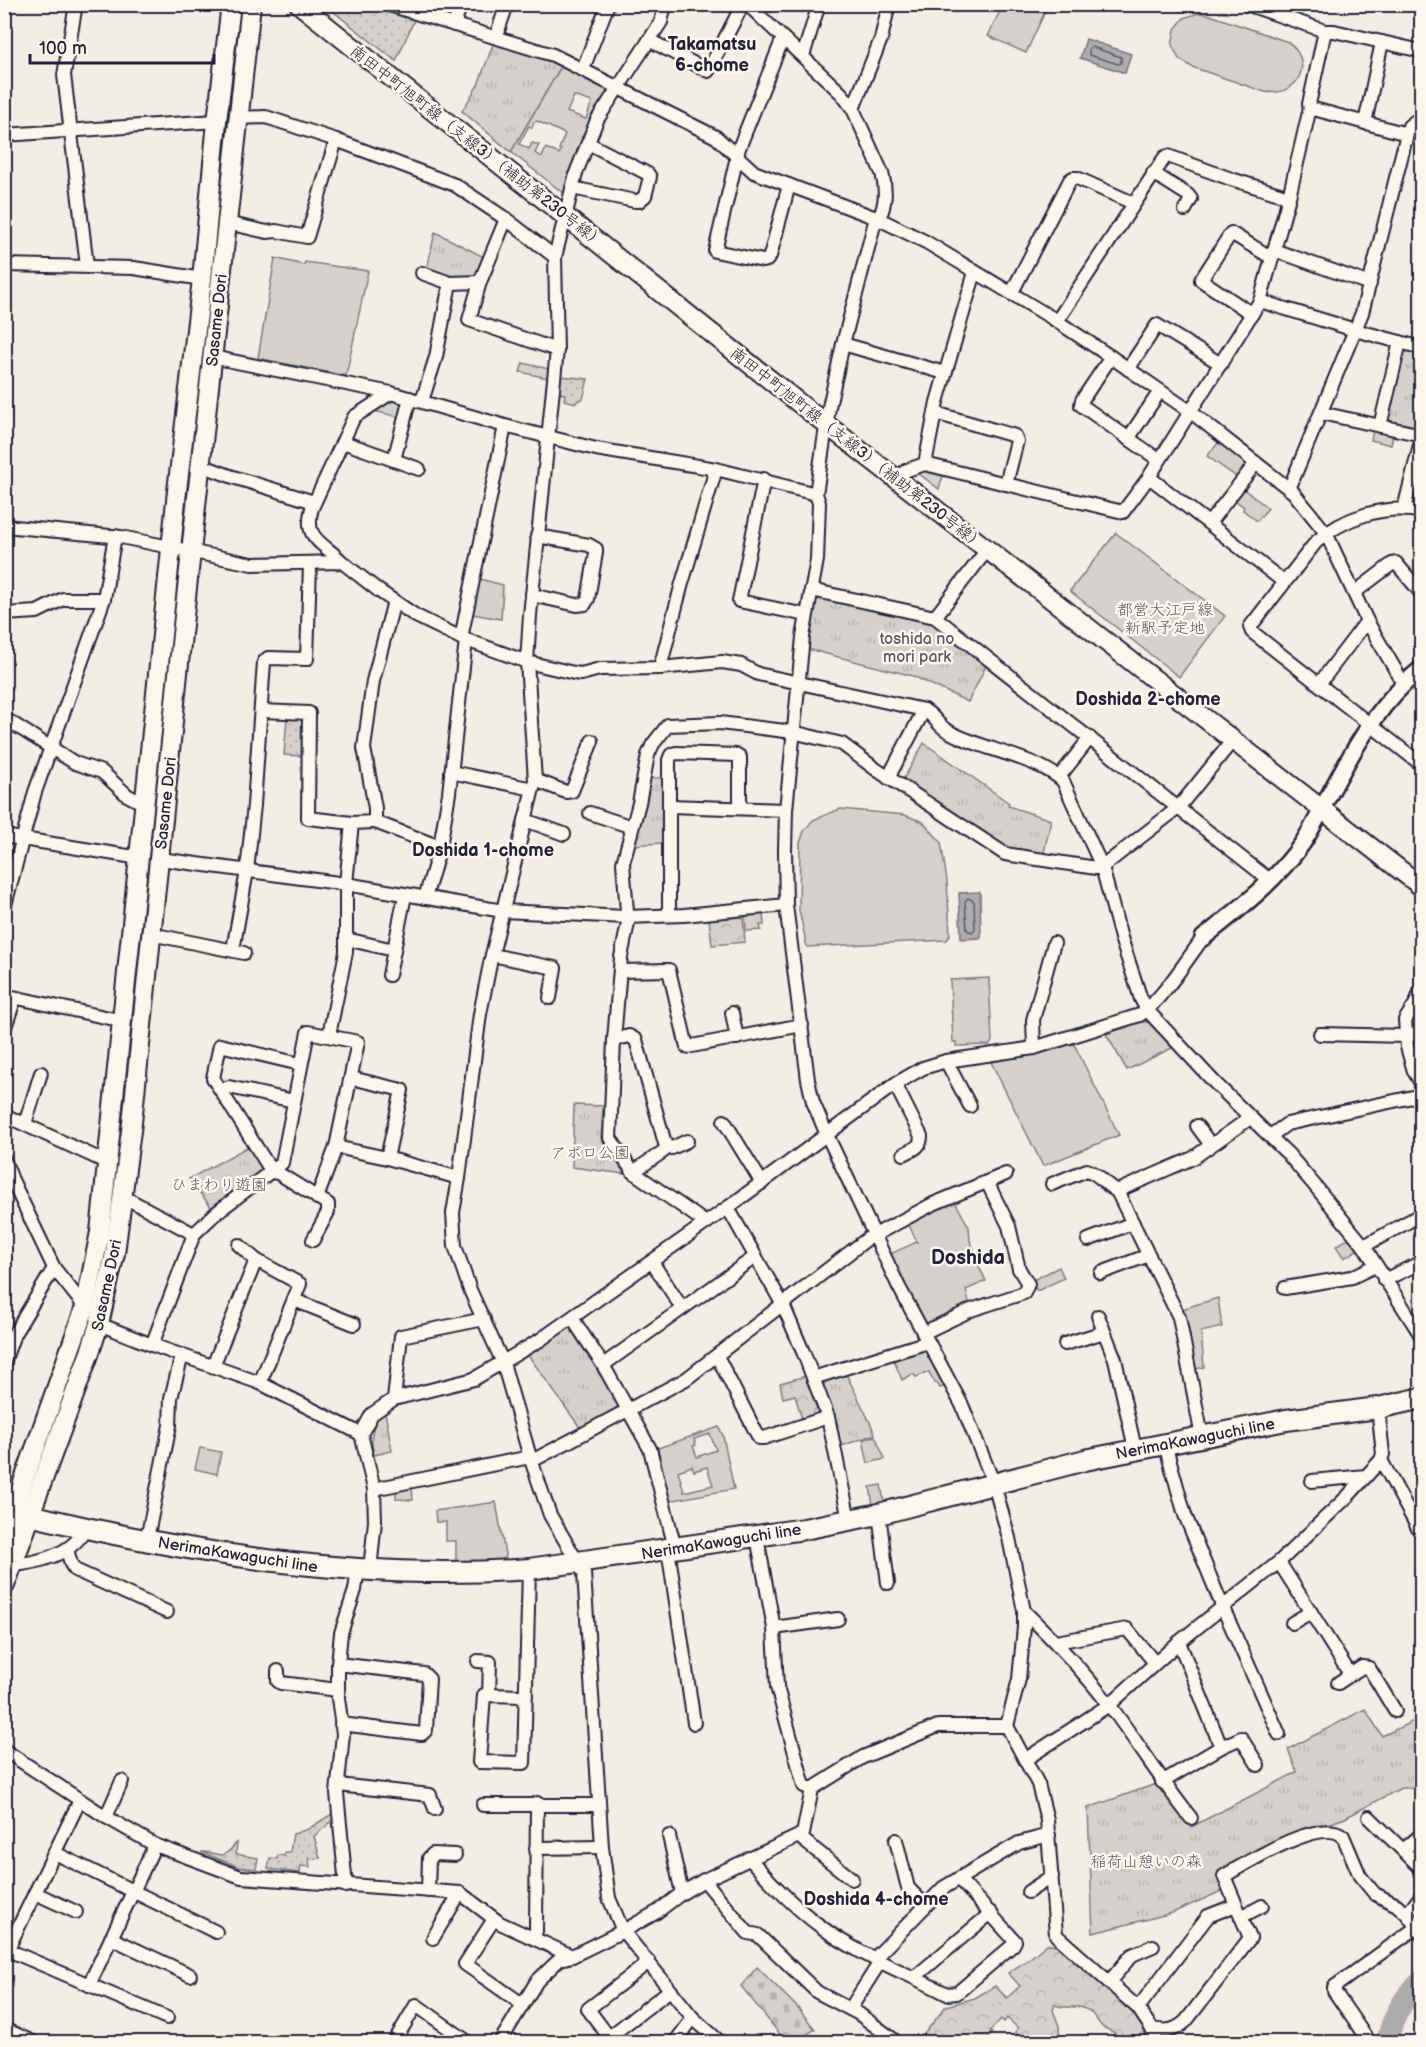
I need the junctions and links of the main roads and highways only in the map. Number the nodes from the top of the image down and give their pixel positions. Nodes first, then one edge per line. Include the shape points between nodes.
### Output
1 (231, 4) edge
2 (251, 4) edge
3 (299, 4) edge
4 (1422, 887) edge
5 (1422, 1398) edge
6 (16, 1512) edge
7 (4, 1532) edge
8 (4, 1585) edge

1 - 6 main road, Sasame Dori via 100,1232 85,1307
2 - 6 main road, Sasame Dori via 115,1253 99,1324
3 - 4 main road, 南田中町旭町線（支線3）（補助第230号線） via 987,550
5 - 6 main road, NerimaKawaguchi line via 1135,1449 849,1520 758,1537 529,1569 364,1569 253,1559
6 - 7 main road, Sasame Dori
6 - 8 main road, Sasame Dori via 12,1565

